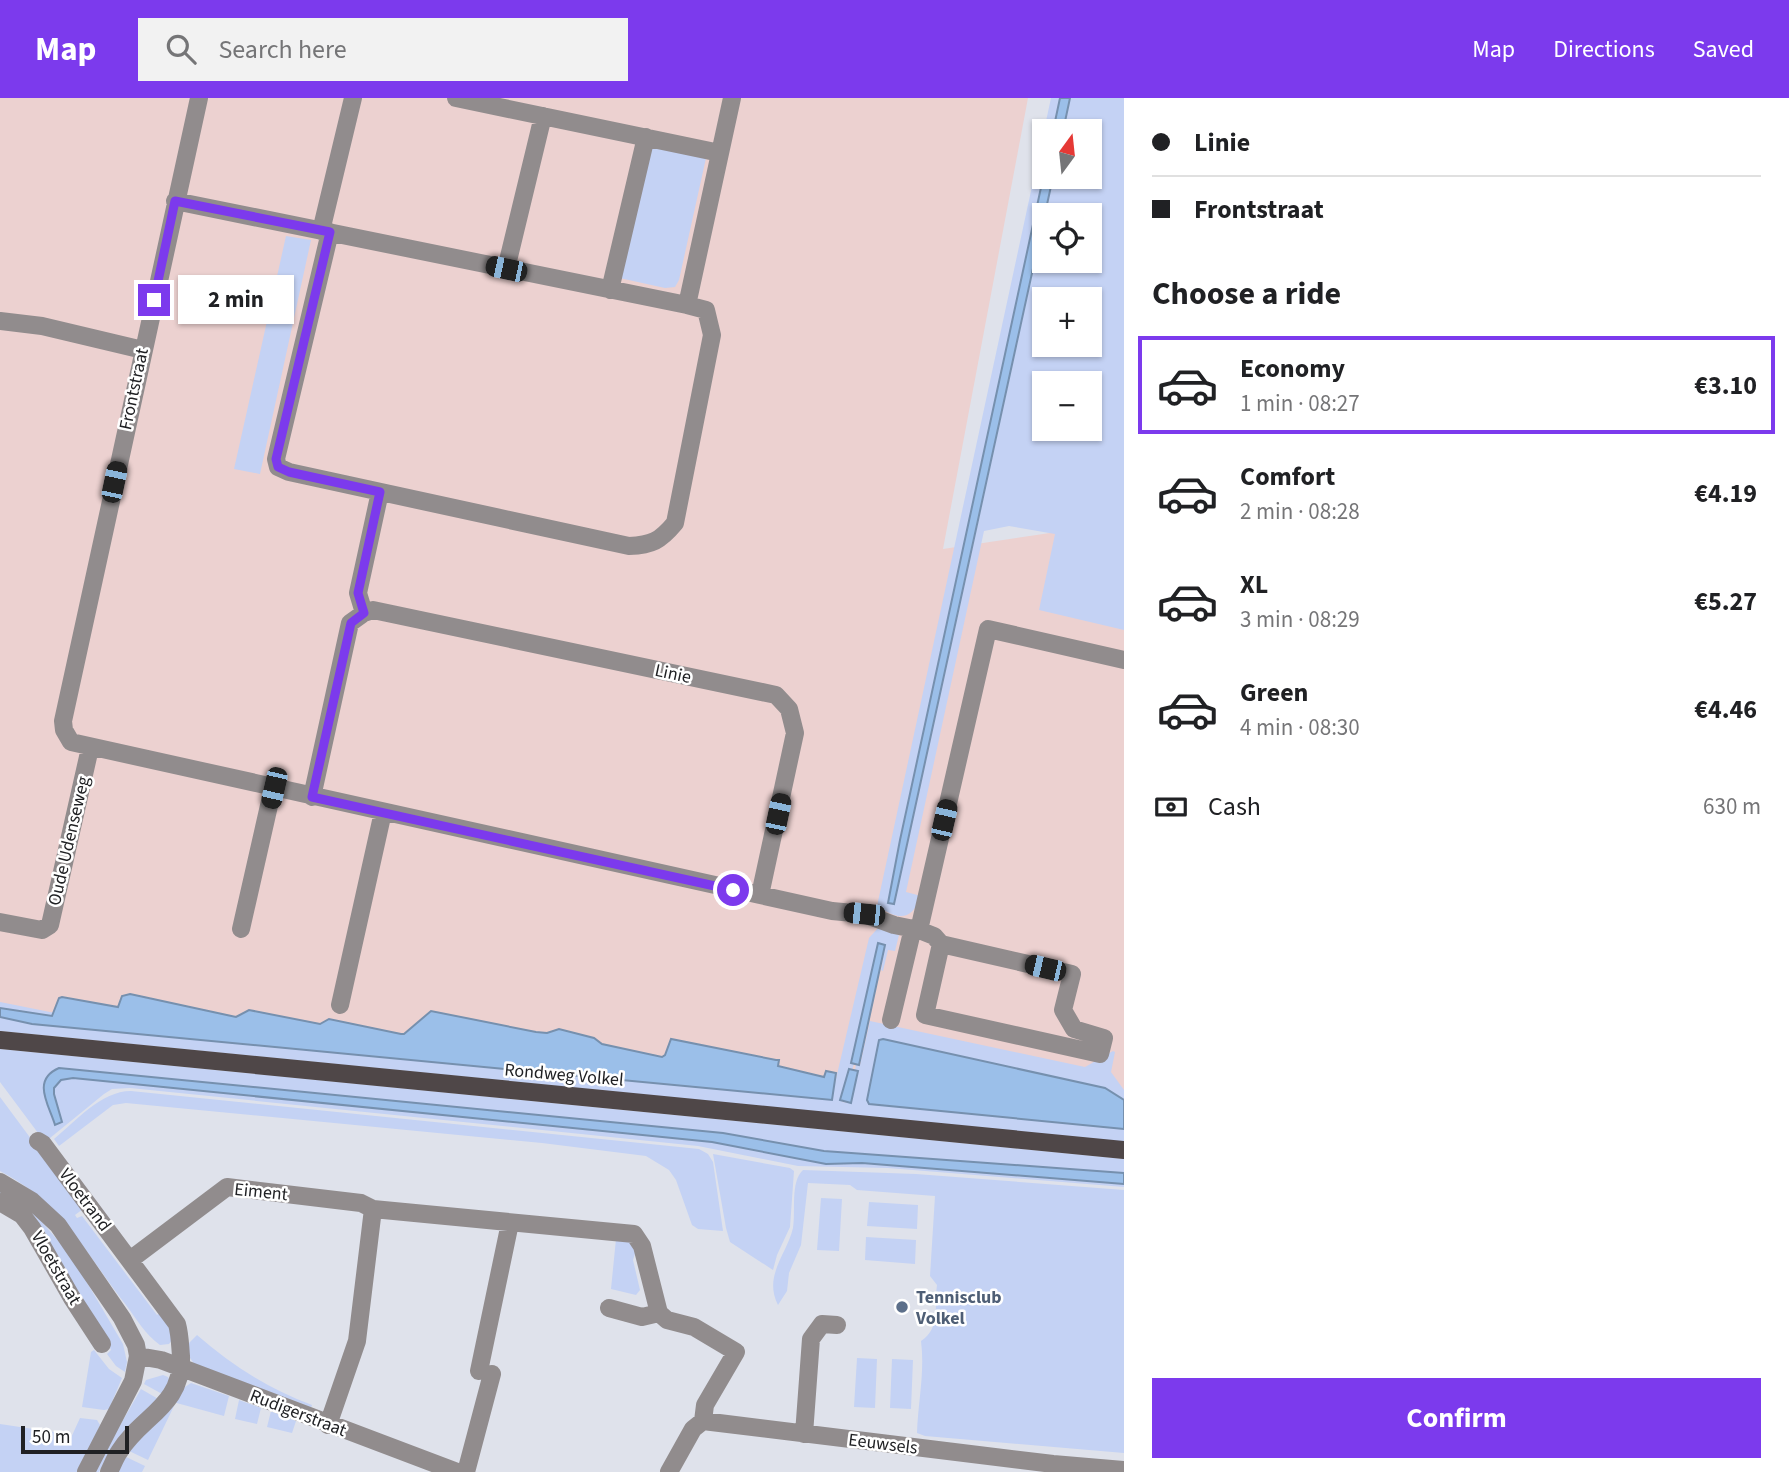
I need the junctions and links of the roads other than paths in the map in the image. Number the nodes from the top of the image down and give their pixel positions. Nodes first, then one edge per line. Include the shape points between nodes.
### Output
1 (199, 98) edge
2 (353, 98) edge
3 (456, 98) edge
4 (732, 98) edge
5 (543, 116) junction
6 (646, 137) junction
7 (720, 153) junction
8 (175, 201) junction
9 (326, 232) junction
10 (506, 269) junction
11 (610, 290) junction
12 (687, 305) junction
13 (0, 321) edge
14 (143, 350) junction
15 (380, 492) junction
16 (364, 613) junction
17 (1124, 660) edge
18 (90, 748) junction
19 (274, 788) junction
20 (312, 797) junction
21 (383, 813) junction
22 (760, 895) junction
23 (0, 922) edge
24 (241, 929) dead end
25 (916, 929) junction
26 (941, 944) junction
27 (340, 1005) dead end
28 (1063, 1010) junction
29 (891, 1020) dead end
30 (0, 1040) edge
31 (1056, 1044) junction
32 (38, 1141) dead end
33 (1124, 1150) edge
34 (0, 1182) edge
35 (0, 1202) edge
36 (373, 1209) junction
37 (510, 1223) junction
38 (130, 1260) junction
39 (609, 1308) dead end
40 (659, 1313) junction
41 (837, 1325) dead end
42 (102, 1344) dead end
43 (138, 1356) junction
44 (181, 1367) junction
45 (703, 1421) junction
46 (328, 1425) junction
47 (804, 1434) junction
48 (1124, 1470) edge
49 (86, 1472) edge
50 (109, 1472) edge
51 (457, 1472) edge
52 (466, 1472) edge
53 (669, 1472) edge

1 - 8 street, Frontstraat
2 - 9 street
3 - 5 street
4 - 7 street
5 - 6 street
5 - 10 street
6 - 7 street
6 - 11 street
7 - 12 street
8 - 9 street
8 - 14 street, Frontstraat
9 - 10 street
9 - 15 street via 276,459 278,467 289,472
10 - 11 street
11 - 12 street
12 - 15 street via 706,310 712,335 675,523 664,537 629,546
13 - 14 street
14 - 18 street, Frontstraat via 63,721 71,742
15 - 16 street via 358,593
16 - 20 street via 351,623
16 - 22 street, Linie via 373,610 776,695 789,709 795,733
17 - 25 street via 988,629
18 - 19 street
18 - 23 street, Oude Udenseweg via 50,925 42,930
19 - 20 street
19 - 24 street
20 - 21 street
21 - 22 street
21 - 27 street
22 - 25 street via 864,914
25 - 26 street
25 - 29 street
26 - 28 street via 1072,974
26 - 31 street via 925,1015
28 - 31 street
28 - 31 street via 1074,1030 1104,1038 1100,1054
30 - 33 main road, Rondweg Volkel
32 - 38 street, Vloetrand
34 - 43 street via 32,1201 58,1225 122,1318
35 - 42 street, Vloetstraat via 22,1215 32,1228
36 - 37 street, Eiment
36 - 38 street, Eiment via 361,1203 227,1187
36 - 46 street via 357,1340
37 - 40 street, Eiment via 634,1234 642,1246
37 - 52 street
38 - 44 street, Vloetrand via 177,1324
39 - 40 street via 642,1317
40 - 45 street via 736,1352 705,1405
41 - 47 street via 822,1324 811,1339
43 - 44 street, Rudigerstraat
43 - 49 street via 132,1384
44 - 46 street, Rudigerstraat
44 - 50 street via 179,1383 168,1401 119,1451
45 - 47 street, Eeuwsels
45 - 53 street via 693,1429
46 - 51 street, Rudigerstraat
47 - 48 street, Eeuwsels

